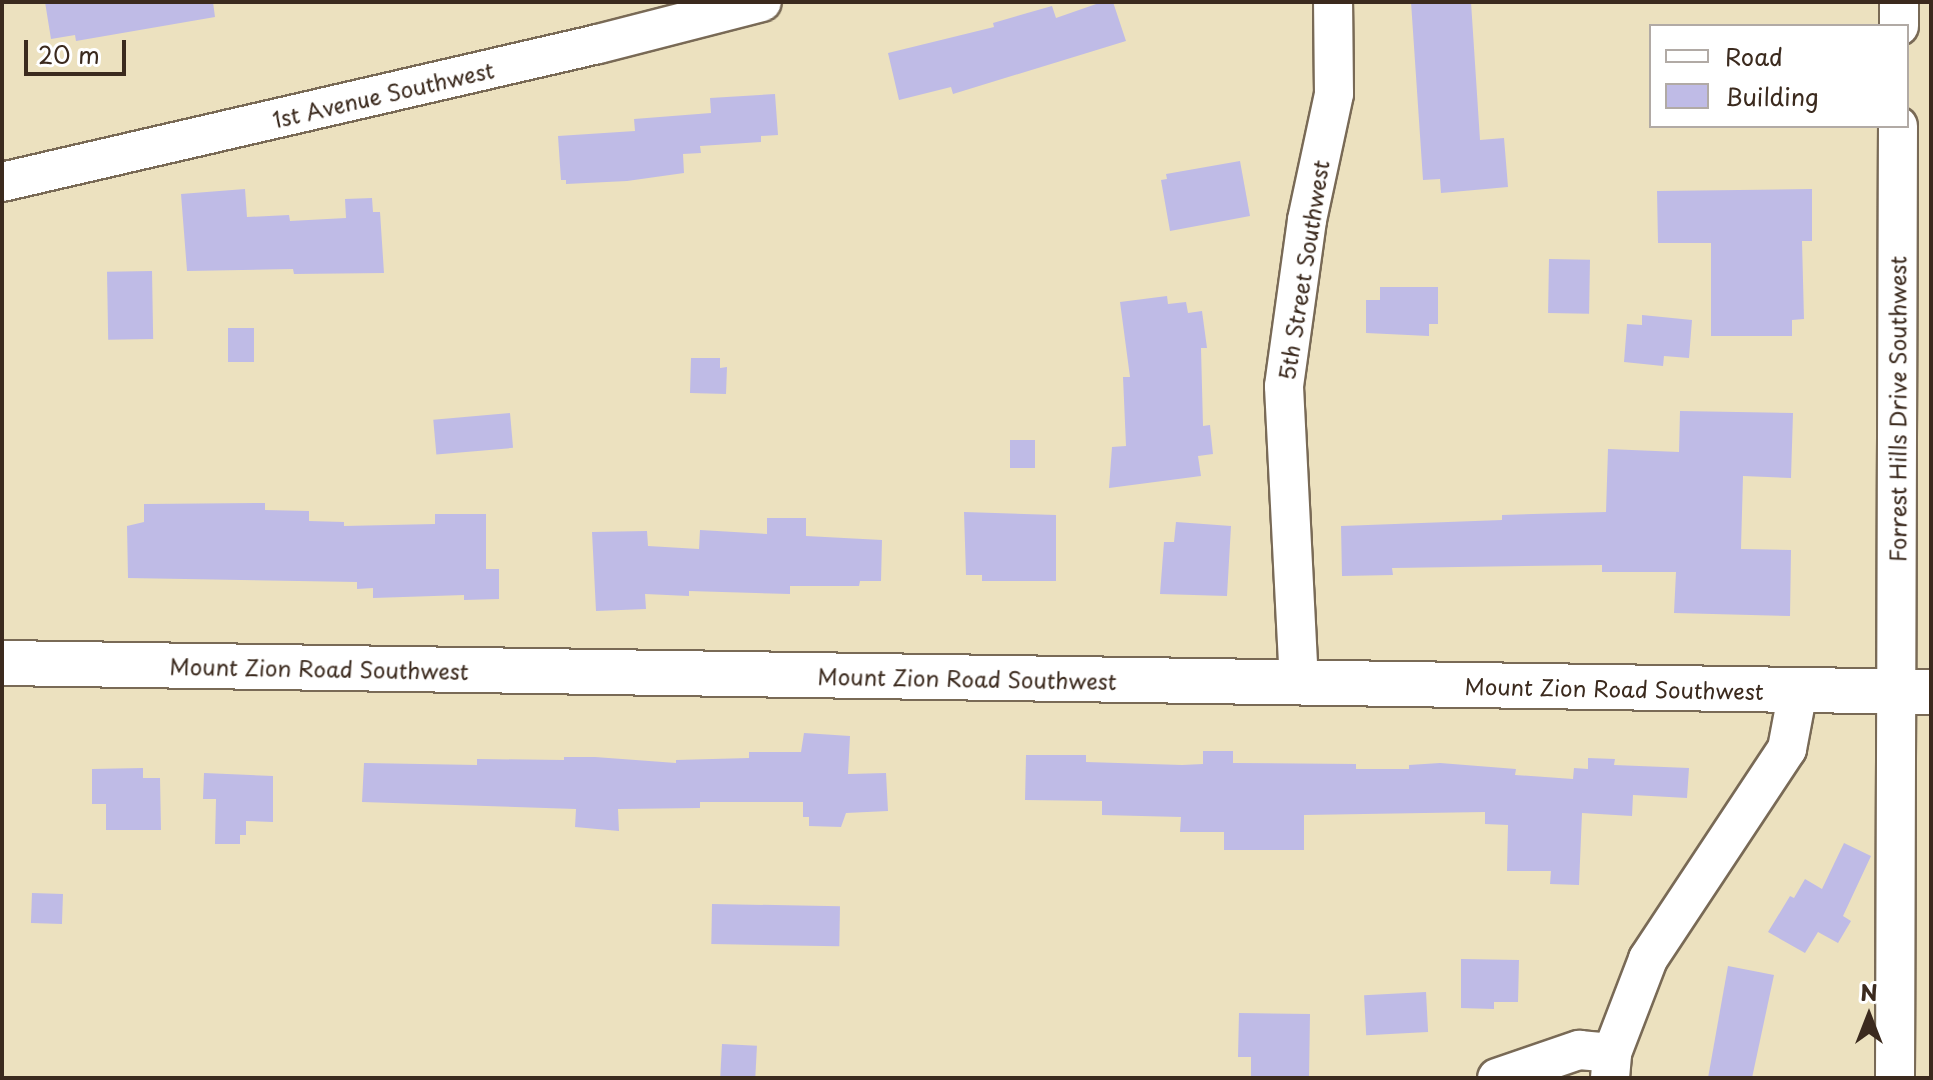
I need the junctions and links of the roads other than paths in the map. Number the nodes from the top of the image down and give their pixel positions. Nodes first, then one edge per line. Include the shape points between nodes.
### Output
1 (762, 2) edge
2 (1333, 2) edge
3 (1899, 2) edge
4 (1899, 24) edge
5 (1898, 128) edge
6 (2, 182) edge
7 (2, 663) edge
8 (1299, 683) junction
9 (1798, 691) junction
10 (1913, 692) edge
11 (1611, 1065) edge
12 (1497, 1078) edge
13 (1895, 1078) edge

1 - 6 street, 1st Avenue Southwest
2 - 8 street, 5th Street Southwest via 1334,94 1307,220 1284,386
3 - 4 street
5 - 10 street, Forrest Hills Drive Southwest
7 - 8 street, Mount Zion Road Southwest
8 - 9 street, Mount Zion Road Southwest
9 - 10 street, Mount Zion Road Southwest
9 - 11 street via 1787,749 1648,959
10 - 13 street, Forrest Hills Drive Southwest
11 - 12 street via 1579,1050

